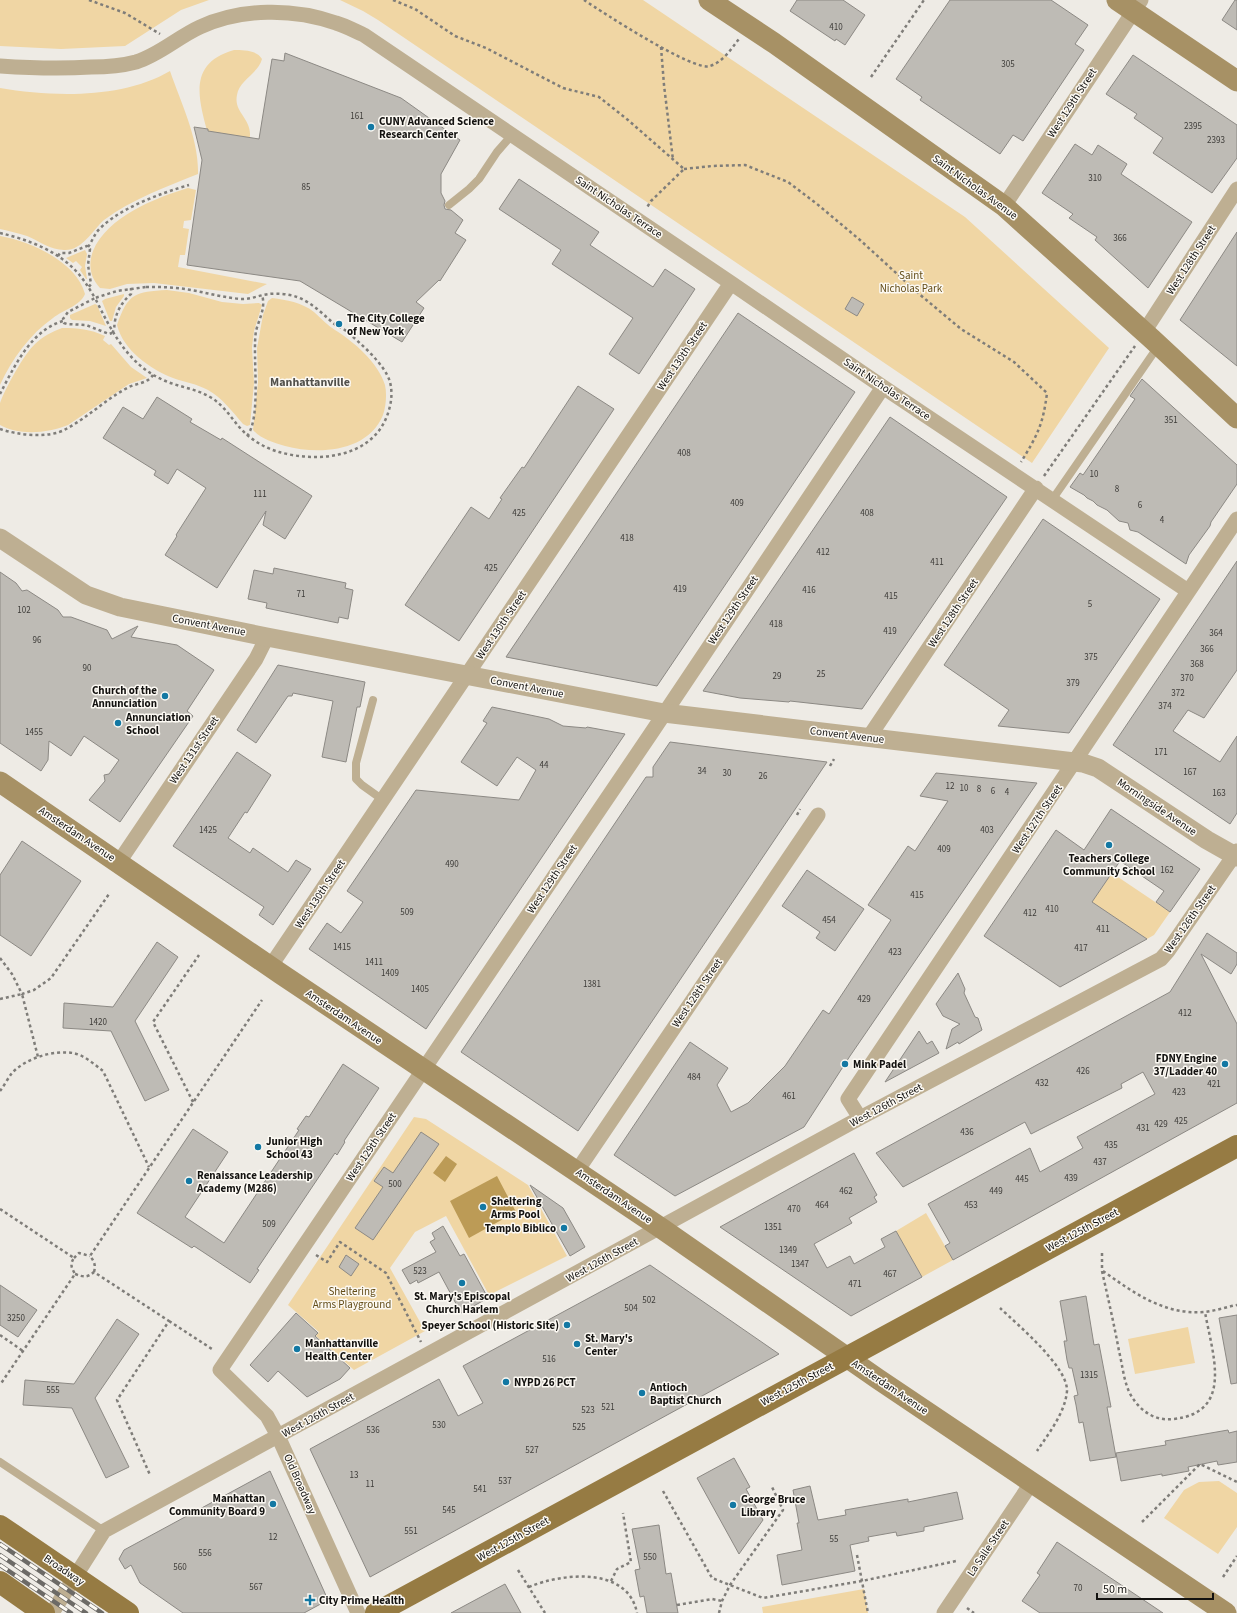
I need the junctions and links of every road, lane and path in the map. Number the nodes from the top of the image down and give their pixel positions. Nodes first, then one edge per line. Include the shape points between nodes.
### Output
1 (89, 0) edge
2 (393, 0) edge
3 (584, 0) edge
4 (709, 0) edge
5 (924, 0) edge
6 (1130, 4) edge
7 (749, 26) junction
8 (172, 42) junction
9 (661, 47) junction
10 (0, 66) edge
11 (871, 77) dead end
12 (1237, 81) edge
13 (512, 135) junction
14 (673, 161) junction
15 (684, 169) junction
16 (189, 185) dead end
17 (1237, 189) edge
18 (449, 205) dead end
19 (1004, 206) junction
20 (639, 221) junction
21 (0, 233) edge
22 (88, 247) junction
23 (58, 256) junction
24 (731, 283) junction
25 (88, 288) junction
26 (131, 288) junction
27 (262, 296) junction
28 (95, 298) junction
29 (63, 321) junction
30 (112, 333) junction
31 (1152, 339) junction
32 (153, 375) junction
33 (883, 387) junction
34 (0, 394) edge
35 (1237, 418) edge
36 (0, 429) edge
37 (248, 436) junction
38 (1014, 474) junction
39 (1036, 488) junction
40 (1052, 500) junction
41 (1237, 519) edge
42 (0, 538) edge
43 (1188, 591) junction
44 (267, 637) junction
45 (467, 675) junction
46 (373, 700) dead end
47 (664, 713) junction
48 (869, 737) junction
49 (834, 759) dead end
50 (1075, 761) junction
51 (830, 766) dead end
52 (0, 782) edge
53 (383, 800) junction
54 (800, 809) dead end
55 (797, 815) dead end
56 (818, 815) dead end
57 (1236, 854) edge
58 (119, 862) junction
59 (109, 894) dead end
60 (199, 955) dead end
61 (0, 958) edge
62 (270, 967) junction
63 (22, 994) junction
64 (0, 999) edge
65 (262, 1000) dead end
66 (38, 1057) junction
67 (423, 1070) junction
68 (0, 1092) edge
69 (193, 1103) junction
70 (860, 1118) junction
71 (1231, 1152) edge
72 (149, 1167) junction
73 (577, 1171) junction
74 (0, 1209) edge
75 (661, 1228) junction
76 (1102, 1253) dead end
77 (316, 1255) dead end
78 (90, 1256) junction
79 (74, 1258) junction
80 (1102, 1271) junction
81 (94, 1272) junction
82 (75, 1274) junction
83 (1237, 1305) edge
84 (1000, 1308) dead end
85 (1205, 1312) junction
86 (169, 1321) junction
87 (0, 1335) edge
88 (212, 1349) dead end
89 (23, 1350) junction
90 (427, 1355) junction
91 (846, 1358) junction
92 (220, 1370) joint
93 (0, 1385) edge
94 (278, 1436) junction
95 (1037, 1451) dead end
96 (0, 1462) edge
97 (150, 1475) dead end
98 (1032, 1482) junction
99 (1237, 1482) edge
100 (772, 1487) dead end
101 (663, 1491) dead end
102 (623, 1513) dead end
103 (1142, 1522) dead end
104 (0, 1526) edge
105 (104, 1531) junction
106 (857, 1555) dead end
107 (1237, 1556) edge
108 (956, 1561) dead end
109 (518, 1570) dead end
110 (75, 1577) junction
111 (1223, 1577) dead end
112 (862, 1580) junction
113 (611, 1581) junction
114 (0, 1582) edge
115 (730, 1585) junction
116 (528, 1586) junction
117 (722, 1601) junction
118 (677, 1605) dead end
119 (967, 1608) dead end
120 (44, 1613) edge
121 (52, 1613) edge
122 (128, 1613) edge
123 (358, 1613) edge
124 (376, 1613) edge
125 (545, 1613) edge
126 (637, 1613) edge
127 (719, 1613) edge
128 (868, 1613) edge
129 (944, 1613) edge
130 (974, 1613) edge
131 (1226, 1613) edge

1 - 8 path via 126,13
2 - 14 path via 415,9 455,36 486,48 563,88 599,97
3 - 9 path
4 - 7 main road, Saint Nicholas Avenue
5 - 11 path
6 - 12 main road
6 - 19 street, West 129th Street
7 - 9 path via 722,60 709,67 700,66
7 - 19 main road, Saint Nicholas Avenue
8 - 10 street, Saint Nicholas Terrace via 137,62 115,66 33,69
8 - 13 street, Saint Nicholas Terrace via 223,19 250,14 278,12 306,15 336,23 364,35
9 - 14 path
13 - 18 lane via 479,179
13 - 20 street, Saint Nicholas Terrace
14 - 15 path
15 - 20 path via 651,201
15 - 38 path via 745,165 788,182 860,240 961,329 1014,362 1047,393 1037,437
16 - 22 path via 138,204 116,217 100,229
17 - 31 street, West 128th Street
19 - 31 main road, Saint Nicholas Avenue
20 - 24 street, Saint Nicholas Terrace
21 - 23 path via 30,242
22 - 23 path
22 - 25 path via 91,284
23 - 25 path via 74,269
24 - 33 street, Saint Nicholas Terrace
24 - 45 street, West 130th Street
25 - 28 path
26 - 27 path via 174,288 228,298
26 - 28 path
26 - 30 path via 131,294 122,303
27 - 37 path via 264,306 256,331 254,413
27 - 37 path via 271,293 297,297 314,306 367,350 383,368 390,382 392,397 382,428 358,449 339,455 317,457 278,452
28 - 29 path via 68,312
28 - 30 path
29 - 30 path
29 - 34 path via 46,329 32,342
30 - 32 path via 140,365
31 - 35 main road, Saint Nicholas Avenue
31 - 39 path
31 - 40 lane
32 - 36 path via 149,381 128,388 62,431 25,435
32 - 37 path via 212,398
33 - 38 street, Saint Nicholas Terrace
33 - 47 street, West 129th Street
38 - 39 street, Saint Nicholas Terrace
39 - 40 street, Saint Nicholas Terrace
39 - 48 street, West 128th Street
40 - 43 street, Saint Nicholas Terrace
41 - 43 street, West 127th Street
42 - 44 street, Convent Avenue via 86,595 102,601 120,607
43 - 50 street, West 127th Street
44 - 45 street, Convent Avenue
44 - 58 street, West 131st Street via 256,659
45 - 47 street, Convent Avenue
45 - 53 street, West 130th Street
46 - 53 lane via 356,763 356,779
47 - 48 street, Convent Avenue
47 - 67 street, West 129th Street
48 - 50 street, Convent Avenue
49 - 51 path
50 - 57 street, Morningside Avenue via 1098,768 1207,840
50 - 70 street, West 127th Street via 848,1099
52 - 58 main road, Amsterdam Avenue
53 - 62 street, West 130th Street
54 - 55 path
56 - 73 street, West 128th Street
57 - 70 street, West 126th Street via 1161,959
58 - 62 main road, Amsterdam Avenue
59 - 63 path via 51,978 34,990
60 - 69 path via 154,1022
61 - 63 path
62 - 67 main road, Amsterdam Avenue
63 - 64 path
63 - 66 path
65 - 69 path
66 - 68 path via 23,1064 12,1074
66 - 72 path via 74,1054 90,1061 103,1071
67 - 73 main road, Amsterdam Avenue
67 - 92 street, West 129th Street
69 - 72 path
70 - 75 street, West 126th Street
71 - 91 main road, West 125th Street
72 - 78 path
73 - 75 main road, Amsterdam Avenue
74 - 79 path
75 - 90 street, West 126th Street
75 - 91 main road, Amsterdam Avenue
76 - 80 path
77 - 90 path via 327,1262 340,1242 386,1273
78 - 79 path via 79,1254
78 - 81 path via 94,1260
79 - 82 path via 71,1263
80 - 85 path via 1156,1304 1180,1311
80 - 85 path via 1125,1380 1139,1407 1153,1417 1172,1419 1197,1413 1213,1392 1216,1376
81 - 82 path via 83,1277
81 - 86 path
82 - 89 path
83 - 85 path
84 - 95 path via 1054,1361 1066,1382 1066,1395 1058,1420
86 - 88 path
86 - 97 path via 117,1400
87 - 89 path
89 - 93 path
90 - 94 street, West 126th Street
91 - 98 main road, Amsterdam Avenue
91 - 124 main road, West 125th Street
92 - 94 street, Old Broadway via 267,1416
94 - 105 street, West 126th Street
94 - 123 street, Old Broadway
96 - 105 lane
98 - 129 street, La Salle Street
98 - 131 main road, Amsterdam Avenue
99 - 103 path via 1200,1464
100 - 115 path via 782,1510
101 - 115 path via 712,1578
102 - 113 path via 631,1562 617,1570
104 - 110 main road, Broadway
105 - 110 street, West 126th Street
106 - 112 path
107 - 111 path
108 - 112 path
109 - 116 path
110 - 121 street, West 126th Street
110 - 122 main road, Broadway
112 - 115 path via 763,1598
112 - 128 path
113 - 116 path via 567,1577
113 - 126 path via 626,1591
114 - 120 main road
115 - 117 path
116 - 125 path
117 - 118 path via 712,1599
117 - 127 path
119 - 130 path

